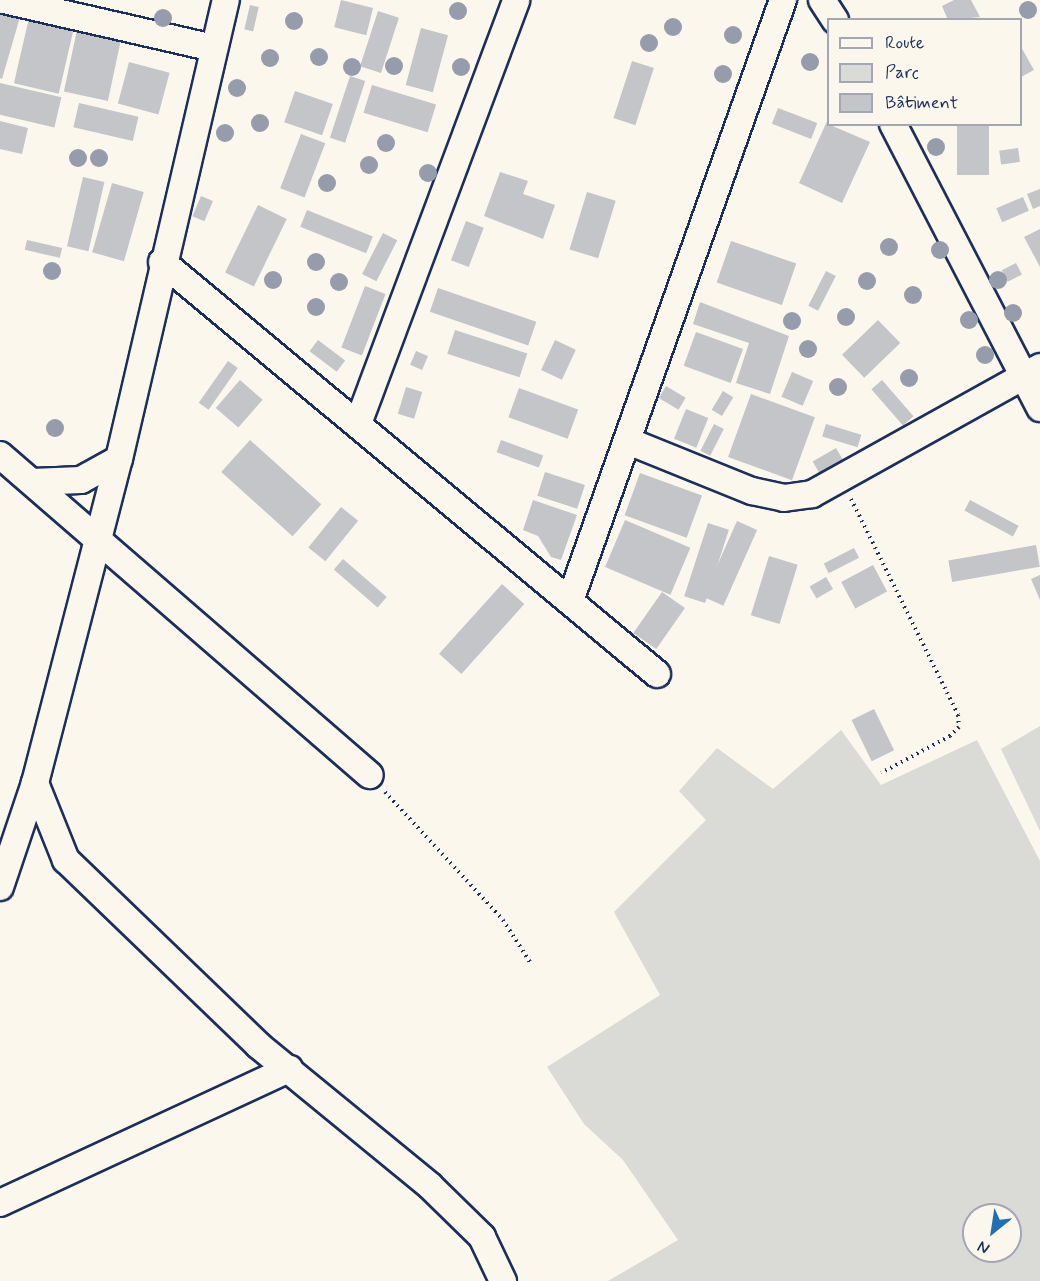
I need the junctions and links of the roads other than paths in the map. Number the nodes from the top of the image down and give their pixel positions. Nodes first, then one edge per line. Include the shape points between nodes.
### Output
1 (4, 0) edge
2 (226, 0) edge
3 (516, 0) edge
4 (783, 0) edge
5 (822, 0) edge
6 (834, 18) edge
7 (214, 48) junction
8 (894, 126) edge
9 (162, 262) junction
10 (1031, 372) edge
11 (1040, 408) edge
12 (359, 421) junction
13 (628, 441) junction
14 (0, 455) edge
15 (118, 459) junction
16 (32, 482) junction
17 (97, 537) junction
18 (570, 601) junction
19 (657, 674) dead end
20 (370, 776) road end
21 (35, 783) junction
22 (0, 887) edge
23 (289, 1069) junction
24 (0, 1203) edge
25 (503, 1281) edge

1 - 7 street
2 - 7 street
3 - 12 street
4 - 13 street
5 - 6 street
7 - 9 street
8 - 10 street
9 - 12 street
9 - 15 street
10 - 11 street
10 - 13 street via 812,494 784,498
12 - 18 street
13 - 18 street
14 - 16 street
15 - 16 street via 81,480
15 - 17 street
16 - 17 street
17 - 20 street
17 - 21 street
18 - 19 street
21 - 22 street
21 - 23 street via 66,860
23 - 24 street
23 - 25 street via 482,1237

